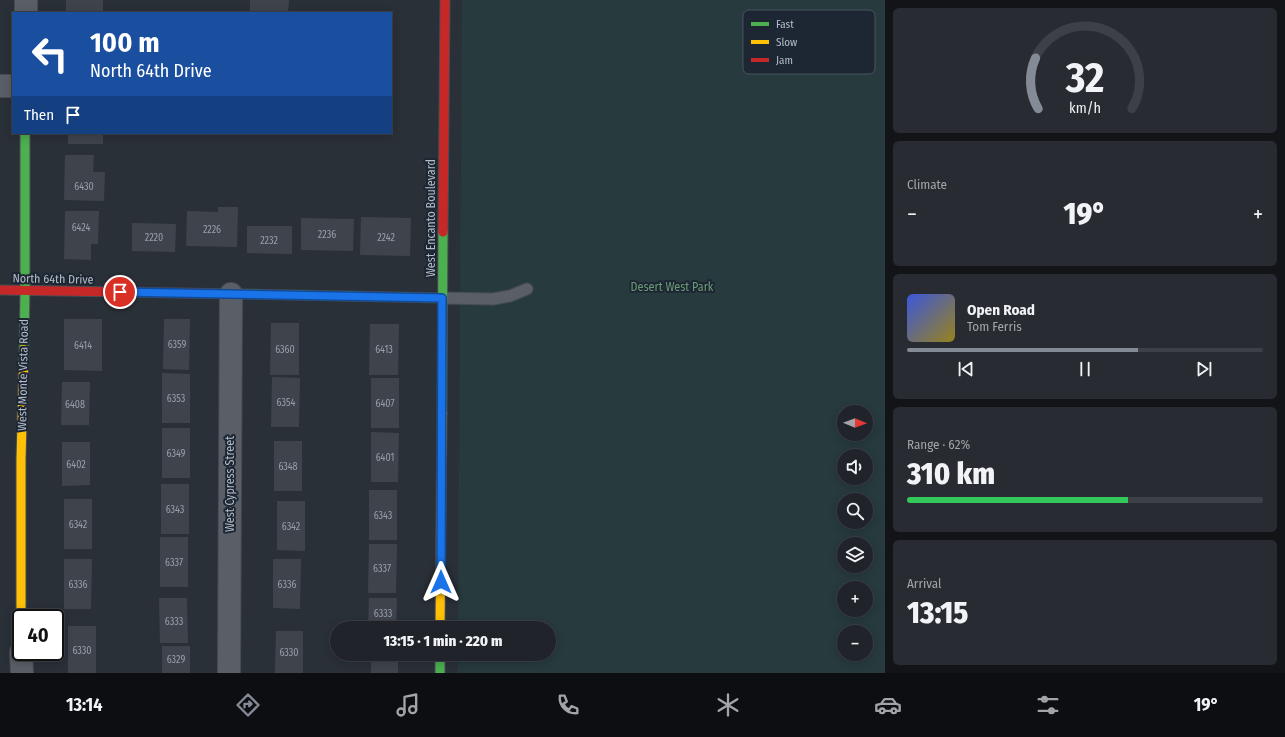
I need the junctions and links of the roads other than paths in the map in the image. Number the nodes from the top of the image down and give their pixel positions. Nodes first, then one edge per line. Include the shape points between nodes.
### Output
1 (26, 0) edge
2 (445, 0) edge
3 (26, 12) edge
4 (0, 86) edge
5 (12, 86) edge
6 (25, 134) edge
7 (527, 289) dead end
8 (0, 290) edge
9 (25, 290) junction
10 (231, 294) junction
11 (442, 298) junction
12 (21, 609) edge
13 (440, 621) edge
14 (22, 661) edge
15 (440, 661) edge
16 (22, 673) edge
17 (229, 673) edge
18 (440, 673) edge

1 - 3 street
2 - 11 street, West Encanto Boulevard
4 - 5 street
6 - 9 street, West Monte Vista Road
7 - 11 lane via 493,299
8 - 9 street, North 64th Drive
9 - 10 street, North 64th Drive
9 - 12 street, West Monte Vista Road
10 - 11 street, North 64th Drive
10 - 17 street, West Cypress Street
11 - 13 street, West Encanto Boulevard
14 - 16 street
15 - 18 street

